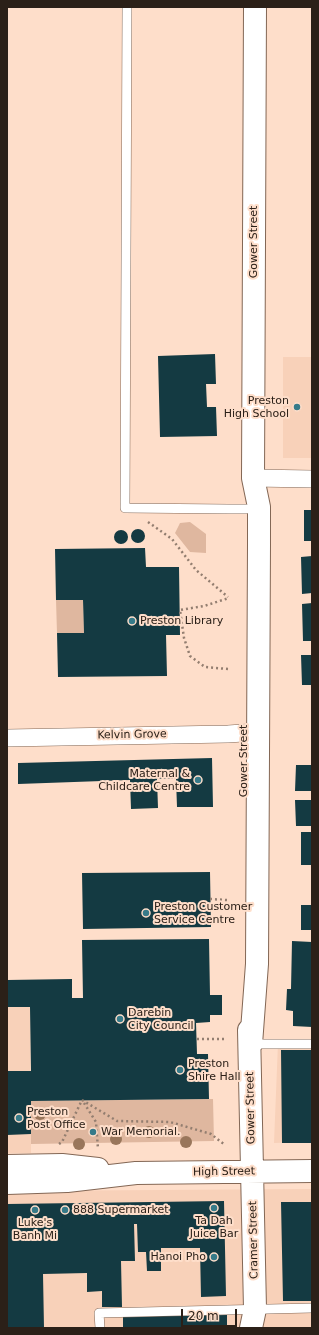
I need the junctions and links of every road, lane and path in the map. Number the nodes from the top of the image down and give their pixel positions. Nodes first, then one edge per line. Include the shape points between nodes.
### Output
1 (127, 7) edge
2 (255, 7) edge
3 (253, 478) junction
4 (312, 478) edge
5 (125, 508) junction
6 (246, 508) junction
7 (228, 669) dead end
8 (251, 733) junction
9 (7, 738) edge
10 (210, 900) dead end
11 (227, 900) dead end
12 (196, 1038) dead end
13 (226, 1039) dead end
14 (251, 1044) junction
15 (312, 1044) edge
16 (82, 1100) junction
17 (225, 1145) dead end
18 (58, 1146) dead end
19 (98, 1149) dead end
20 (7, 1166) edge
21 (312, 1171) edge
22 (252, 1172) junction
23 (136, 1173) junction
24 (7, 1183) edge
25 (312, 1308) edge
26 (256, 1322) edge
27 (100, 1328) edge

1 - 5 lane
2 - 3 street, Gower Street
3 - 4 street
3 - 6 street, Gower Street
3 - 8 street, Gower Street via 259,507
5 - 6 lane
5 - 7 path via 172,538 196,570 229,598 180,610 184,638 190,656 205,667
6 - 8 street, Gower Street
8 - 9 street, Kelvin Grove
8 - 14 street, Gower Street via 244,964
10 - 11 path
12 - 13 path
14 - 15 lane
14 - 22 street, Gower Street
16 - 17 path via 117,1121 170,1122 211,1134
16 - 18 path
16 - 19 path via 96,1122
20 - 23 street, High Street via 62,1165
21 - 22 street, High Street
22 - 23 street, High Street
22 - 26 street, Cramer Street
23 - 24 street, High Street via 67,1181
25 - 26 lane
26 - 27 lane via 99,1313

